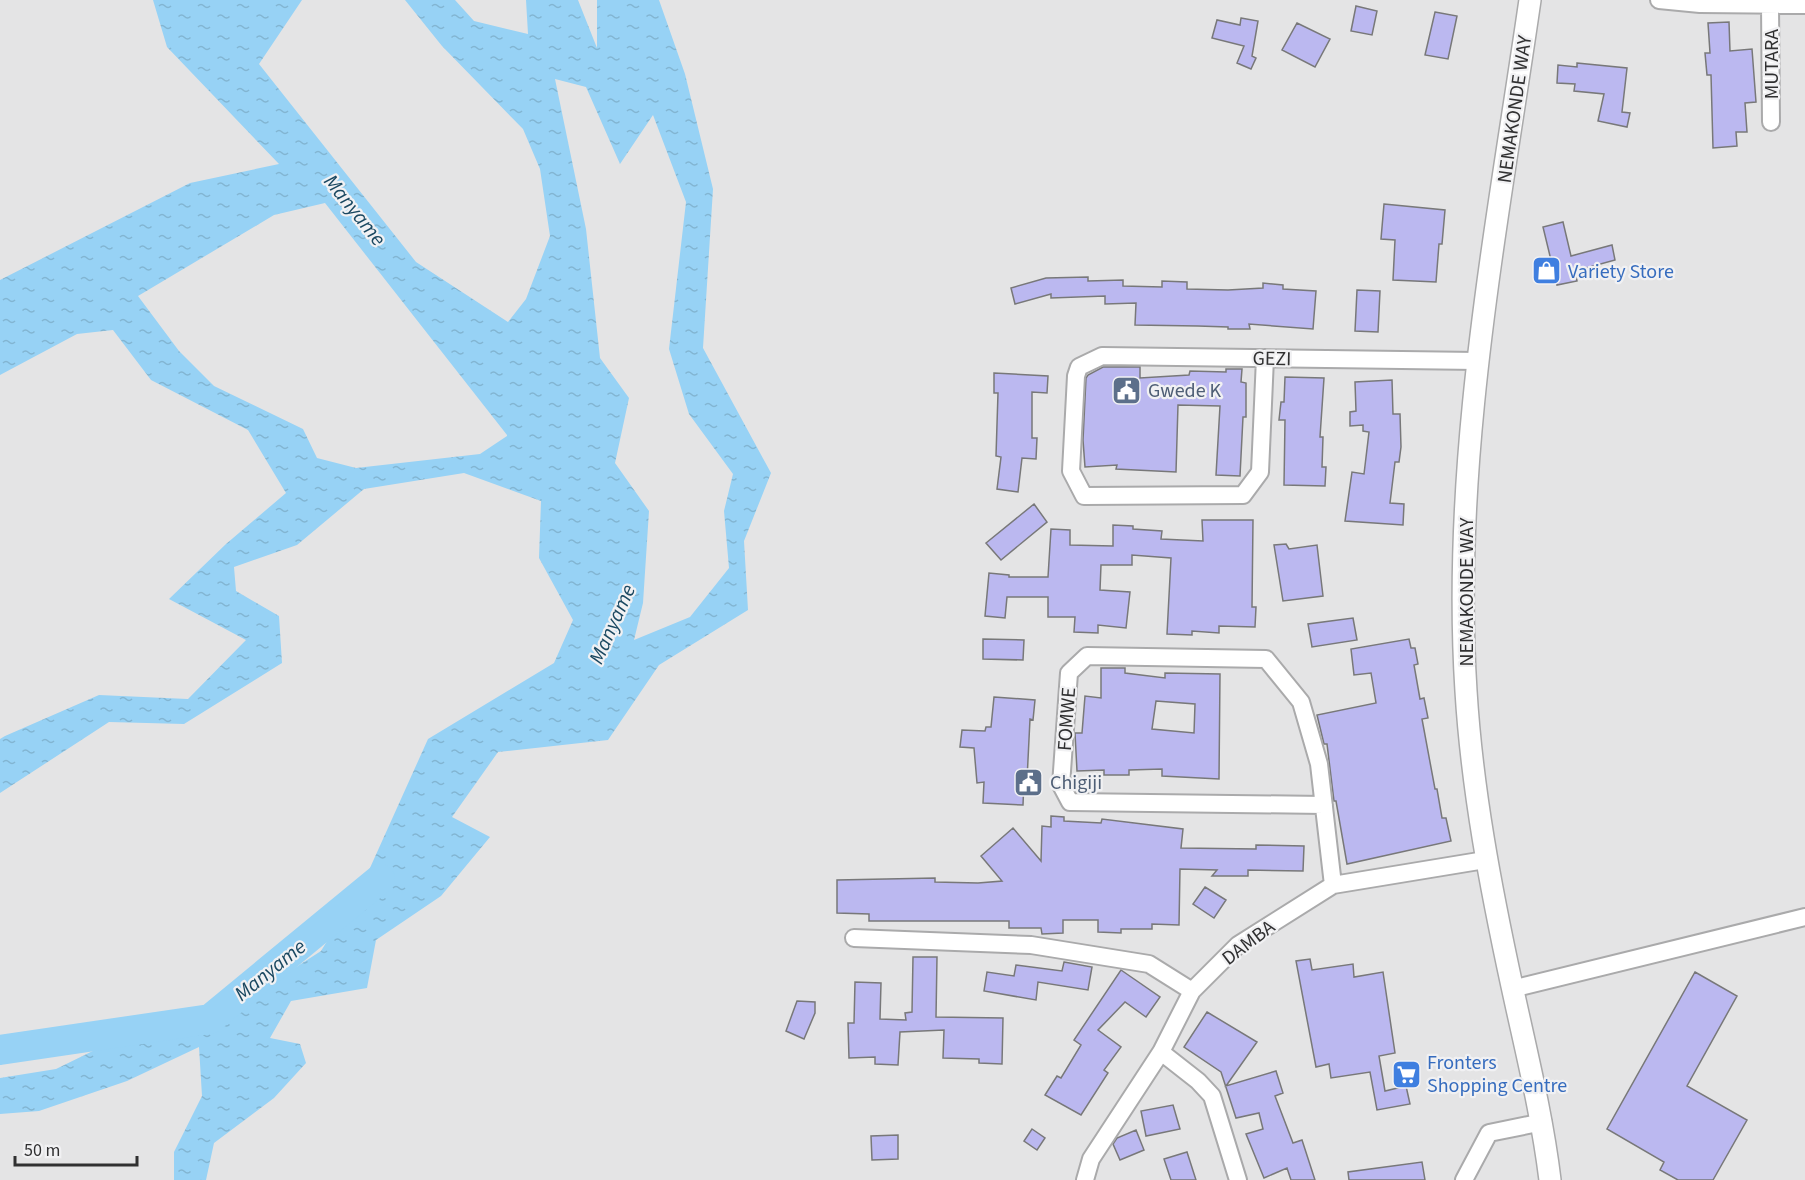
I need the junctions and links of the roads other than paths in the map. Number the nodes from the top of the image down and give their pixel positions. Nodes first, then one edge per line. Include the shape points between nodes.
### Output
1 (1530, 0) edge
2 (1659, 0) edge
3 (1700, 2) edge
4 (1770, 5) junction
5 (1805, 5) edge
6 (1771, 122) dead end
7 (1265, 358) junction
8 (1477, 361) junction
9 (1324, 806) junction
10 (1485, 860) junction
11 (1333, 885) junction
12 (1805, 917) edge
13 (855, 939) dead end
14 (1512, 989) junction
15 (1192, 991) junction
16 (1161, 1052) junction
17 (1543, 1122) junction
18 (1085, 1180) edge
19 (1238, 1180) edge
20 (1464, 1180) edge
21 (1550, 1180) edge

1 - 8 street, NEMAKONDE WAY
2 - 3 street
3 - 4 street
4 - 5 street
4 - 6 street, MUTARA
7 - 7 street, GEZI via 1102,356 1079,366 1071,471 1084,496 1243,495 1260,472
7 - 8 street, GEZI
8 - 10 street, NEMAKONDE WAY via 1464,530 1466,691
9 - 9 street, FOMWE via 1319,764 1301,702 1266,659 1087,656 1069,673 1061,785 1070,802
9 - 11 street, FOMWE
10 - 11 street, DAMBA
10 - 14 street, NEMAKONDE WAY
11 - 15 street, DAMBA via 1238,945
12 - 14 street
13 - 15 street via 1031,945 1149,964
14 - 17 street, NEMAKONDE WAY
15 - 16 street, DAMBA
16 - 18 street, DAMBA via 1091,1159
16 - 19 street via 1212,1096
17 - 20 street via 1489,1133
17 - 21 street, NEMAKONDE WAY

